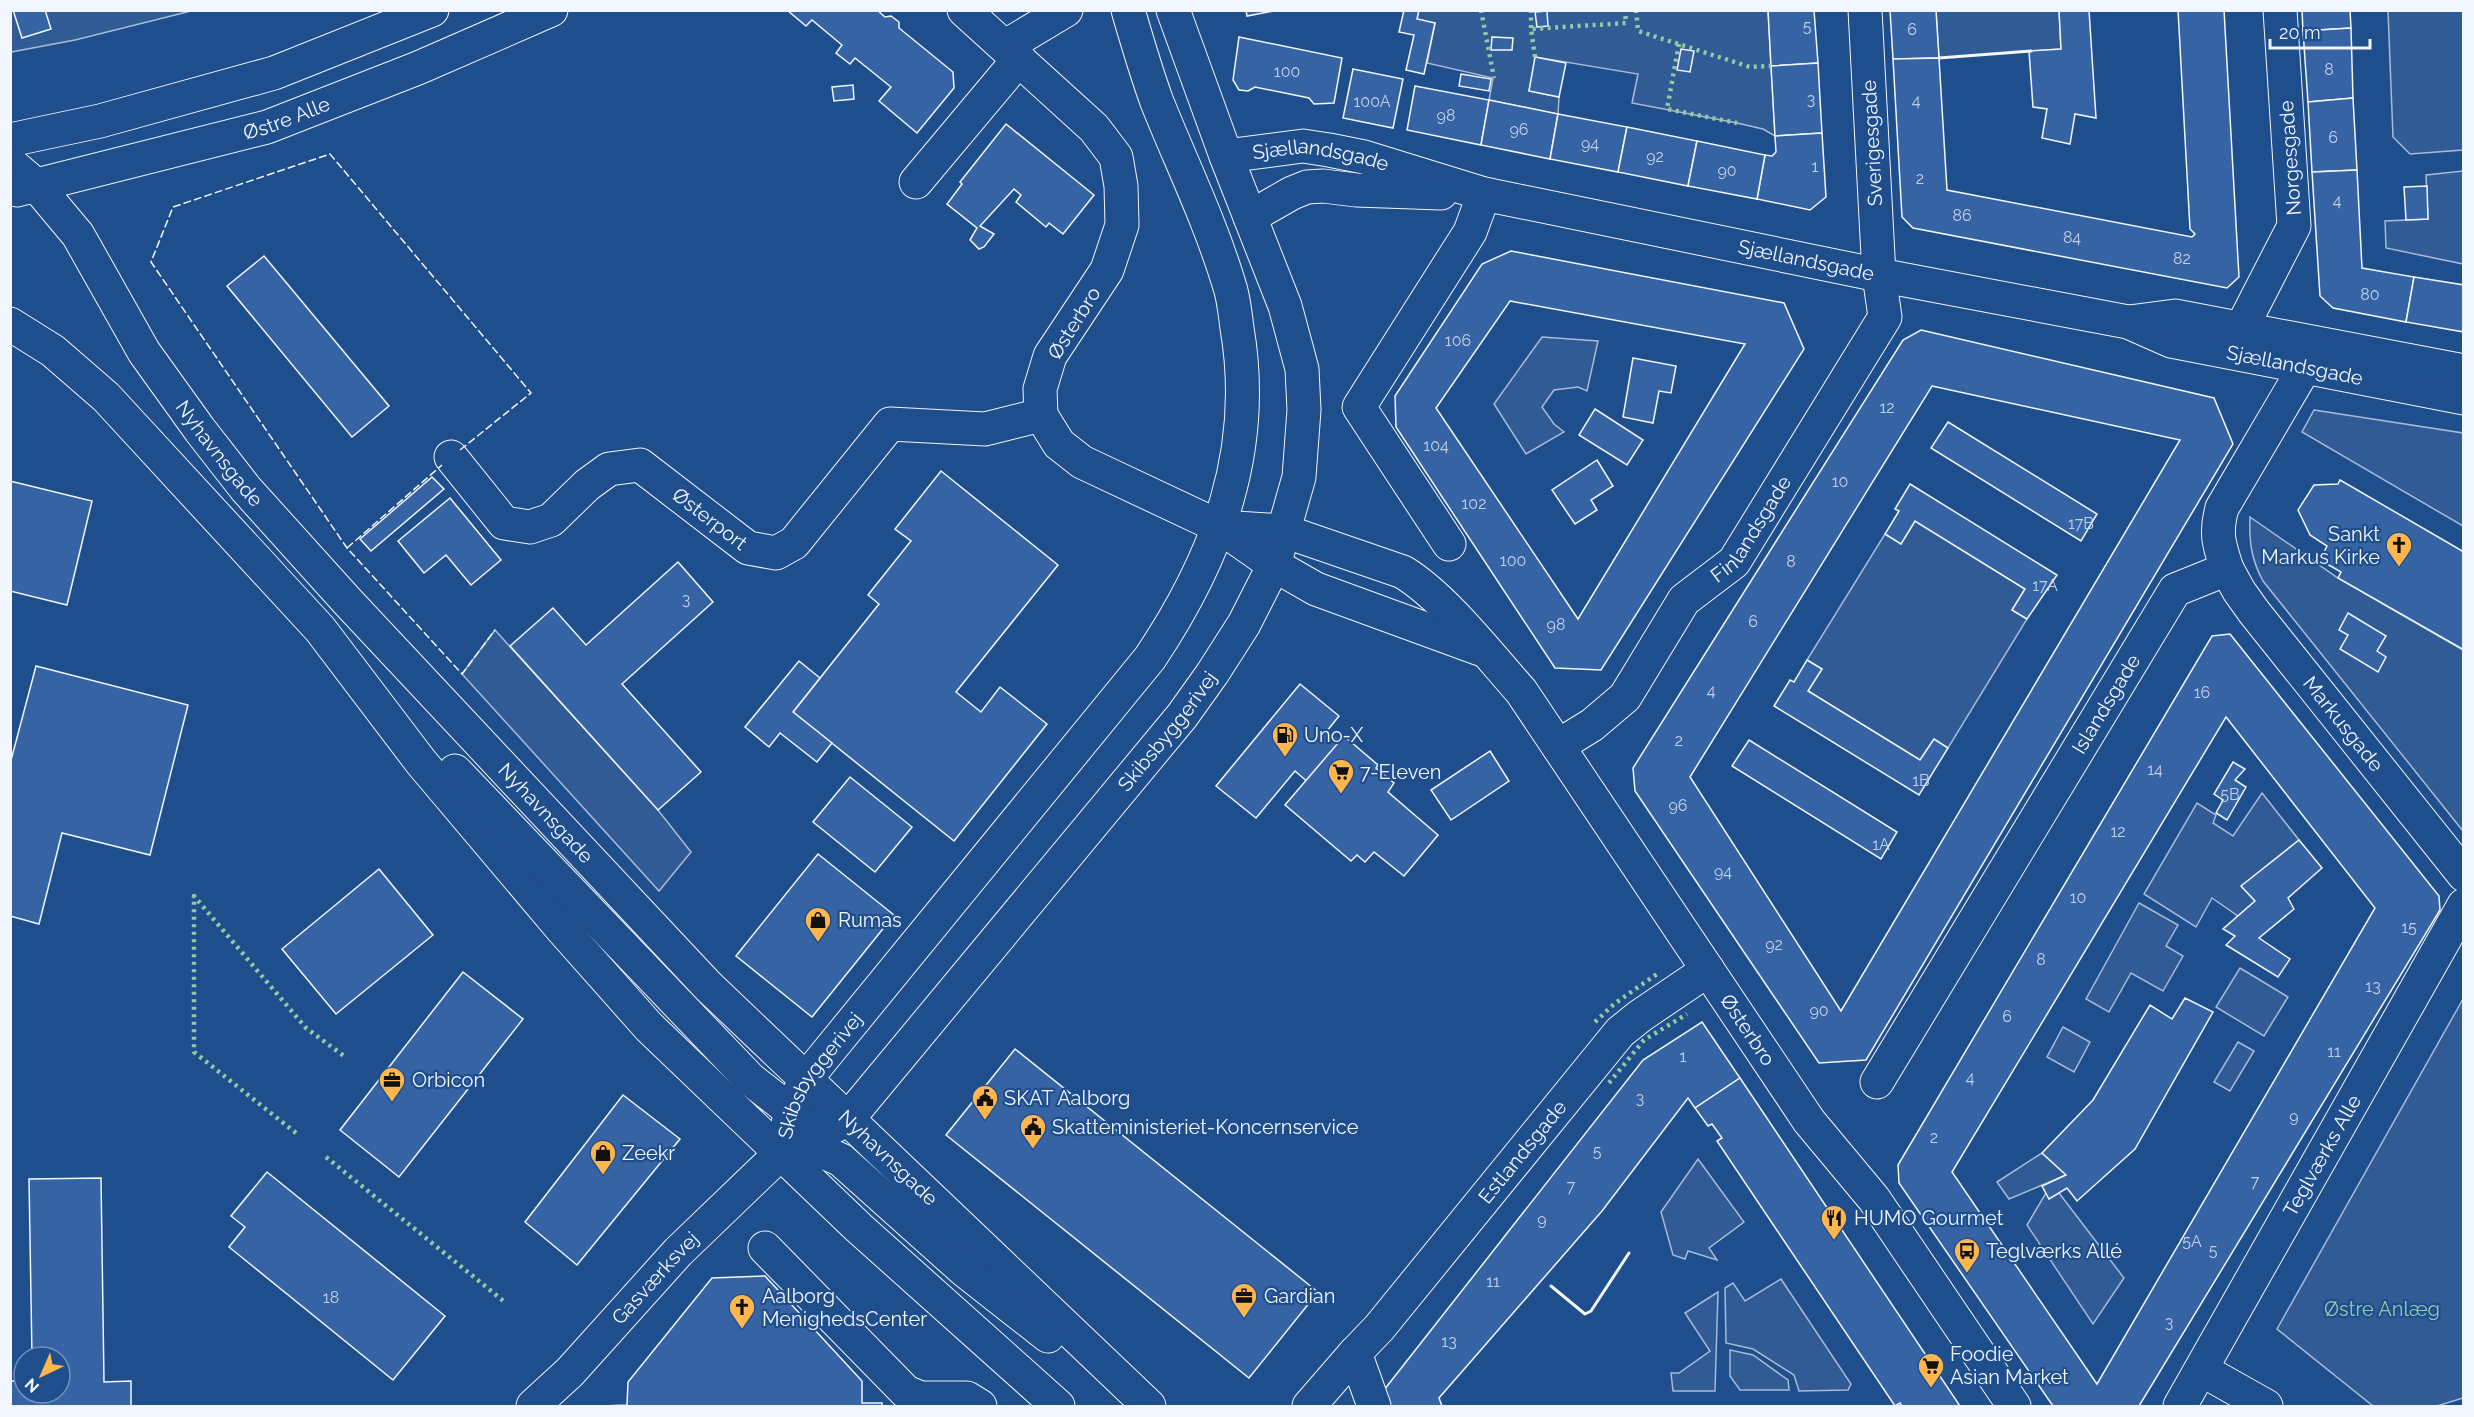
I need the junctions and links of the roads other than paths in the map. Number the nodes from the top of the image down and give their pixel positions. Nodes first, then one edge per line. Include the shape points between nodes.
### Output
1 (432, 10) edge
2 (551, 10) edge
3 (964, 10) edge
4 (1066, 10) edge
5 (1128, 10) edge
6 (1173, 10) edge
7 (1865, 10) edge
8 (2280, 10) edge
9 (1013, 53) junction
10 (10, 140) edge
11 (1226, 156) junction
12 (10, 163) edge
13 (916, 182) dead end
14 (24, 189) edge
15 (1484, 195) junction
16 (1250, 217) junction
17 (1879, 275) junction
18 (2128, 322) junction
19 (10, 324) edge
20 (2241, 329) junction
21 (2310, 355) junction
22 (2463, 371) edge
23 (2463, 398) edge
24 (1041, 416) junction
25 (451, 457) dead end
26 (1220, 527) junction
27 (1284, 531) junction
28 (1449, 544) dead end
29 (1274, 565) junction
30 (2227, 569) junction
31 (320, 629) junction
32 (1485, 651) junction
33 (1558, 746) junction
34 (2463, 875) edge
35 (2463, 905) edge
36 (1708, 970) junction
37 (805, 1080) junction
38 (1877, 1082) dead end
39 (791, 1111) junction
40 (847, 1120) junction
41 (781, 1153) junction
42 (765, 1248) dead end
43 (1355, 1353) junction
44 (2202, 1370) junction
45 (533, 1407) edge
46 (980, 1407) edge
47 (1058, 1407) edge
48 (1138, 1407) edge
49 (1149, 1407) edge
50 (1309, 1407) edge
51 (1374, 1407) edge
52 (2014, 1407) edge
53 (2180, 1407) edge
54 (2266, 1407) edge

1 - 10 street via 274,74 100,121
2 - 14 street, Østre Alle via 267,128
3 - 9 street, Østerbro
4 - 9 street
5 - 26 street via 1157,100 1211,229 1230,286 1242,355 1244,397 1240,452
6 - 11 street
7 - 17 street, Sverigesgade
8 - 20 street, Norgesgade via 2295,226
9 - 13 street
9 - 24 street, Østerbro via 1094,128 1116,157 1121,186 1122,225 1107,270 1050,356 1040,389
11 - 15 street, Sjællandsgade via 1303,146 1364,157
11 - 16 street
12 - 14 street, Nyhavnsgade
14 - 37 street, Nyhavnsgade via 78,235 144,352 246,489 708,986
15 - 16 street, Sjællandsgade via 1307,187
15 - 17 street, Sjællandsgade
15 - 28 street via 1470,232 1359,407
16 - 27 street via 1285,306 1302,369 1299,477
17 - 18 street, Sjællandsgade
17 - 33 street, Finlandsgade via 1885,317 1734,562 1684,600 1625,697
18 - 20 street, Sjællandsgade via 2175,316
18 - 21 street, Sjællandsgade via 2171,340
19 - 31 street, Nyhavnsgade via 53,351 106,397
20 - 21 street, Sjællandsgade
21 - 22 street, Sjællandsgade
21 - 23 street, Sjællandsgade
21 - 30 street via 2222,508 2218,542
24 - 25 street, Østerport via 985,429 890,424 794,543 776,553 748,548 640,465 609,468 551,520 530,527 504,523
24 - 26 street, Østerbro via 1059,444 1082,462
26 - 27 street, Østerbro
26 - 29 street, Østerbro
26 - 37 street, Skibsbyggerivej via 1192,590 1150,658
27 - 29 street
27 - 32 street, Østerbro via 1403,572 1425,588
29 - 32 street, Østerbro via 1316,589
29 - 40 street, Skibsbyggerivej via 1244,624 1182,716
30 - 34 street, Markusgade via 2254,612
30 - 38 street, Islandsgade via 2175,590
31 - 39 street via 727,1056
31 - 41 street, Nyhavnsgade via 421,762 562,929 649,1027
32 - 33 street, Østerbro via 1521,691
33 - 36 street, Østerbro
35 - 44 street, Teglværks Alle
36 - 43 street, Estlandsgade via 1620,1032
36 - 52 street, Østerbro via 1809,1121 1901,1236
37 - 39 street, Skibsbyggerivej
37 - 40 street, Nyhavnsgade
39 - 40 street via 811,1121
39 - 41 street, Skibsbyggerivej
40 - 41 street, Skibsbyggerivej
40 - 49 street, Nyhavnsgade
41 - 45 street, Gasværksvej via 678,1252 570,1372
41 - 47 street, Nyhavnsgade
41 - 48 street via 820,1150 841,1160 964,1270
42 - 46 street via 906,1392 921,1398 968,1398
43 - 50 street, Estlandsgade
43 - 51 street
44 - 53 street, Teglværks Alle
44 - 54 street

